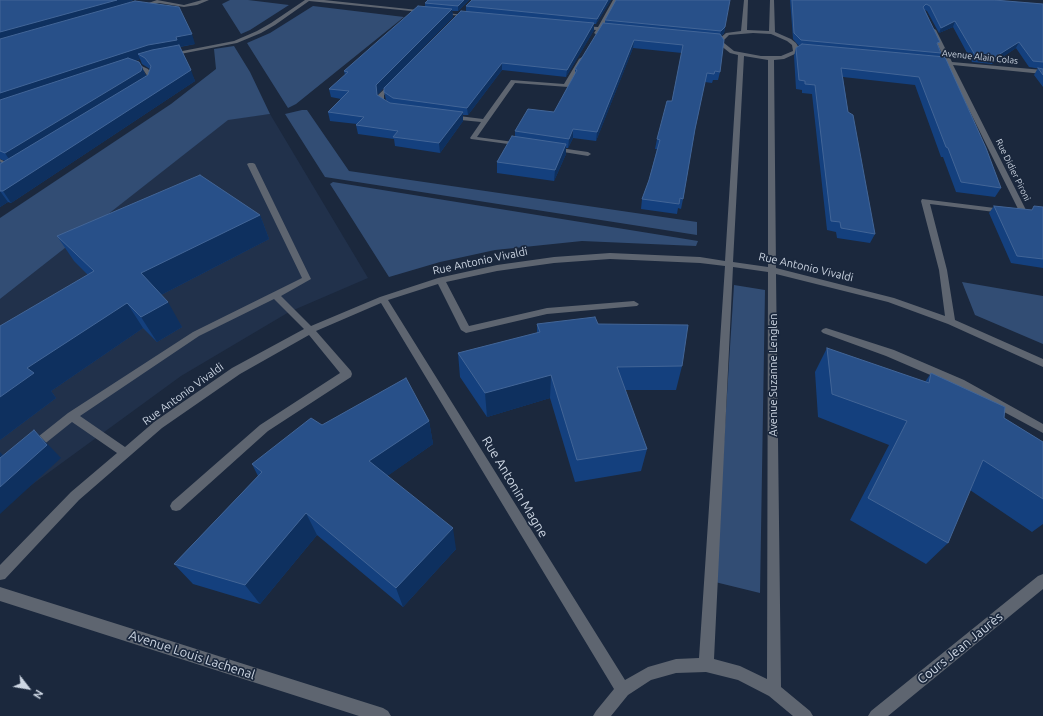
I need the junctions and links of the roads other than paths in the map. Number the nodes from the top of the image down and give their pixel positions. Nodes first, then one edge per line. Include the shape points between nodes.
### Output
1 (207, 0) edge
2 (309, 0) edge
3 (615, 0) edge
4 (746, 0) edge
5 (772, 0) edge
6 (159, 1) edge
7 (136, 8) edge
8 (465, 10) edge
9 (460, 14) junction
10 (476, 16) edge
11 (455, 20) edge
12 (931, 25) edge
13 (577, 26) edge
14 (600, 28) junction
15 (623, 31) edge
16 (744, 31) junction
17 (772, 33) junction
18 (713, 40) edge
19 (721, 40) junction
20 (592, 41) edge
21 (585, 54) edge
22 (163, 55) edge
23 (741, 55) junction
24 (771, 59) junction
25 (141, 62) edge
26 (946, 63) junction
27 (133, 64) junction
28 (126, 67) edge
29 (1043, 72) edge
30 (397, 79) edge
31 (143, 88) edge
32 (392, 109) edge
33 (446, 116) edge
34 (485, 122) junction
35 (527, 146) edge
36 (550, 149) edge
37 (588, 154) dead end
38 (0, 161) edge
39 (251, 164) dead end
40 (12, 169) edge
41 (729, 263) junction
42 (772, 270) junction
43 (441, 280) junction
44 (275, 295) junction
45 (383, 299) junction
46 (634, 304) dead end
47 (951, 322) junction
48 (310, 330) junction
49 (826, 332) dead end
50 (1043, 363) edge
51 (72, 416) junction
52 (1043, 429) edge
53 (125, 453) junction
54 (24, 454) edge
55 (176, 506) dead end
56 (0, 574) edge
57 (1043, 581) edge
58 (0, 594) edge
59 (706, 665) junction
60 (622, 690) junction
61 (774, 691) junction
62 (383, 716) edge
63 (601, 716) edge
64 (805, 716) edge
65 (876, 716) edge

1 - 6 street via 184,6
2 - 9 street
2 - 22 street via 259,32 235,42
3 - 14 street
4 - 16 street
5 - 17 street
6 - 7 street
8 - 9 street
9 - 10 street
9 - 11 street
12 - 26 street
13 - 14 street
14 - 15 street
14 - 20 street
16 - 17 street
16 - 19 street via 728,34
17 - 24 street via 789,40 799,48 790,55
18 - 19 street
19 - 23 street via 726,48
21 - 34 street via 566,86 513,81
23 - 24 street
23 - 41 street
24 - 42 street, Avenue Suzanne Lenglen
25 - 27 street
26 - 29 street, Avenue Alain Colas
26 - 47 street, Rue Didier Pironi via 1024,214 925,201 943,270
27 - 28 street
27 - 31 street via 146,70 151,77 150,83
30 - 32 street via 381,95 381,102
33 - 34 street
34 - 35 street via 474,138
36 - 37 street
38 - 40 street
39 - 44 street via 307,279
41 - 42 street, Rue Antonio Vivaldi
41 - 43 street, Rue Antonio Vivaldi via 603,256 498,268
41 - 59 street
42 - 47 street, Rue Antonio Vivaldi via 891,300
42 - 61 street, Avenue Suzanne Lenglen
43 - 45 street, Rue Antonio Vivaldi
43 - 46 street via 466,330 547,311
44 - 48 street
44 - 51 street via 196,334
45 - 48 street, Rue Antonio Vivaldi
45 - 60 street, Rue Antonin Magne
47 - 50 street, Rue Antonio Vivaldi
48 - 53 street, Rue Antonio Vivaldi via 236,371 158,425
48 - 55 street via 347,374 264,428
49 - 52 street via 890,353 960,383
51 - 53 street
51 - 54 street
53 - 56 street, Rue Antonio Vivaldi via 75,496
57 - 65 street, Cours Jean Jaurès
58 - 62 street, Avenue Louis Lachenal
59 - 60 street via 676,666 648,674
59 - 61 street via 740,673
60 - 63 street
61 - 64 street

